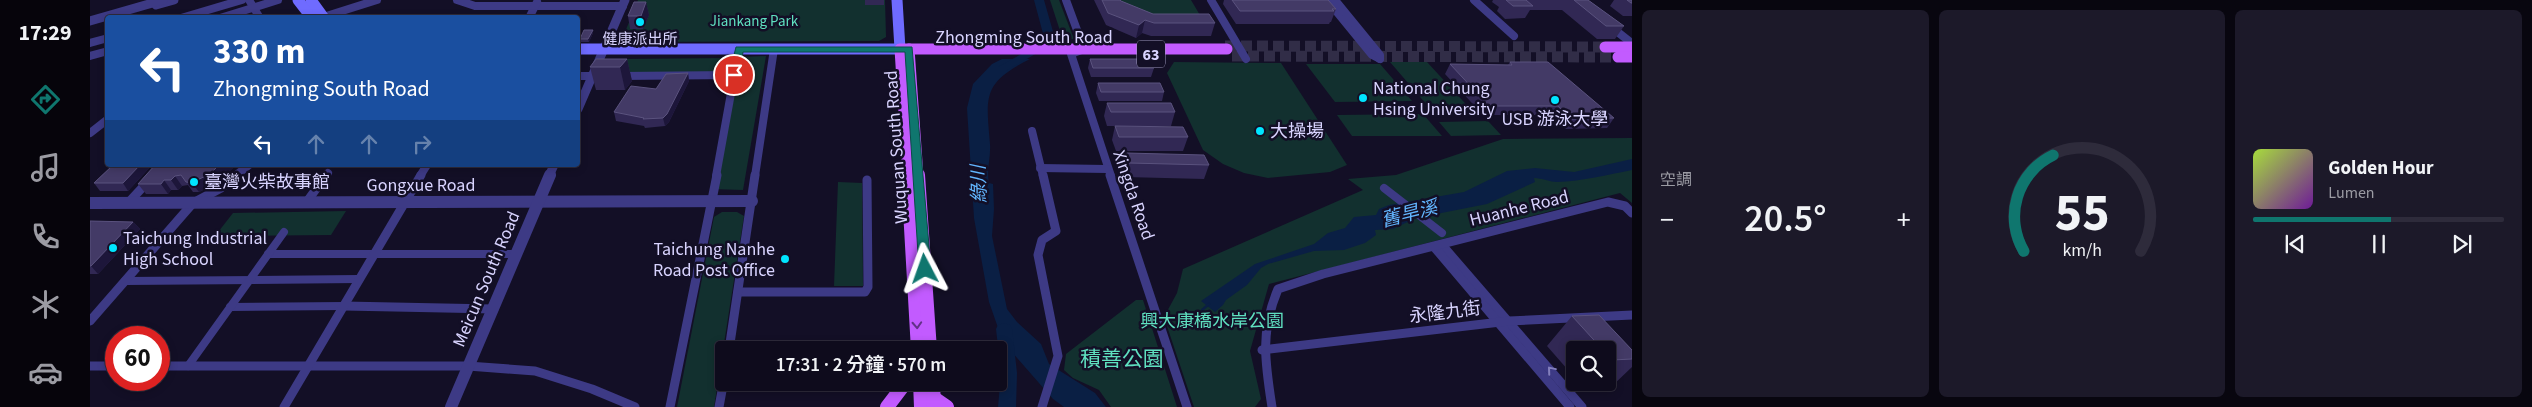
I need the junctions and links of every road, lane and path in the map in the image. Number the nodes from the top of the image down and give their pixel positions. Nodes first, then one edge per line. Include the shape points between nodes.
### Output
1 (163, 0) edge
2 (174, 0) edge
3 (242, 0) edge
4 (249, 0) edge
5 (278, 0) edge
6 (298, 0) edge
7 (311, 0) edge
8 (377, 0) edge
9 (456, 0) edge
10 (897, 0) edge
11 (904, 0) edge
12 (1066, 0) edge
13 (1205, 0) edge
14 (1211, 0) edge
15 (1327, 0) edge
16 (1335, 0) edge
17 (1474, 0) edge
18 (537, 3) edge
19 (624, 3) edge
20 (254, 7) junction
21 (113, 15) edge
22 (123, 15) edge
23 (190, 15) edge
24 (229, 15) edge
25 (258, 15) edge
26 (310, 15) edge
27 (321, 15) edge
28 (328, 15) edge
29 (531, 15) edge
30 (105, 17) edge
31 (105, 20) edge
32 (1603, 21) edge
33 (90, 22) edge
34 (1225, 26) junction
35 (1514, 36) dead end
36 (105, 39) edge
37 (90, 44) edge
38 (1631, 46) edge
39 (580, 49) edge
40 (1084, 49) junction
41 (603, 51) junction
42 (773, 51) junction
43 (904, 51) junction
44 (105, 52) edge
45 (739, 52) junction
46 (1068, 52) junction
47 (580, 54) edge
48 (1632, 55) edge
49 (90, 56) edge
50 (1246, 59) dead end
51 (734, 75) junction
52 (580, 76) edge
53 (592, 76) junction
54 (580, 104) edge
55 (105, 121) edge
56 (1032, 131) dead end
57 (90, 133) edge
58 (161, 167) edge
59 (247, 167) edge
60 (426, 167) edge
61 (553, 167) edge
62 (1040, 168) junction
63 (1107, 169) junction
64 (328, 173) dead end
65 (867, 180) dead end
66 (1384, 188) dead end
67 (538, 201) junction
68 (90, 202) edge
69 (128, 202) junction
70 (404, 202) junction
71 (712, 202) junction
72 (752, 202) junction
73 (193, 203) junction
74 (306, 203) junction
75 (1628, 210) edge
76 (284, 232) dead end
77 (1442, 233) dead end
78 (1438, 246) junction
79 (375, 253) junction
80 (268, 254) junction
81 (516, 254) junction
82 (359, 279) junction
83 (249, 280) junction
84 (125, 281) junction
85 (738, 292) junction
86 (344, 306) junction
87 (230, 307) junction
88 (494, 309) junction
89 (1632, 315) edge
90 (90, 321) edge
91 (1504, 321) junction
92 (730, 341) edge
93 (918, 341) edge
94 (929, 341) edge
95 (1262, 350) junction
96 (90, 366) edge
97 (105, 366) edge
98 (170, 366) edge
99 (188, 366) junction
100 (309, 366) junction
101 (468, 366) junction
102 (1056, 368) joint
103 (722, 391) edge
104 (899, 391) edge
105 (930, 399) edge
106 (1042, 403) edge
107 (284, 407) edge
108 (451, 407) edge
109 (635, 407) edge
110 (670, 407) edge
111 (719, 407) edge
112 (887, 407) edge
113 (948, 407) edge
114 (1187, 407) edge
115 (1272, 407) edge
116 (1570, 407) edge
117 (1582, 407) edge

1 - 21 street
2 - 22 street
3 - 23 street
4 - 20 street
5 - 20 street
6 - 26 main road
7 - 27 main road
8 - 28 street
9 - 18 street via 475,6
10 - 43 main road, Wuquan South Road
11 - 43 main road, Wuquan South Road
12 - 40 street
13 - 34 street
14 - 34 street
15 - 16 street via 1372,55 1380,59
17 - 35 street
18 - 19 street
18 - 29 street
19 - 41 street
20 - 24 street
20 - 25 street
30 - 33 street
31 - 33 street
32 - 38 street
34 - 50 street
36 - 37 street
38 - 48 main road via 1611,52
39 - 41 main road, Zhongming South Road
40 - 46 main road, Zhongming South Road / 63
40 - 46 main road, Zhongming South Road / 63 via 1229,52
41 - 45 main road, Zhongming South Road
41 - 47 main road, Zhongming South Road
41 - 53 street
42 - 43 main road, Zhongming South Road
42 - 45 main road, Zhongming South Road
42 - 72 street
43 - 46 main road, Zhongming South Road / 63
43 - 46 main road, Zhongming South Road / 63 via 1032,49
43 -> 93 main road, Wuquan South Road
43 - 94 main road, Wuquan South Road
44 - 49 street
45 - 51 street
46 - 63 street, Xingda Road
51 - 53 street
51 - 71 street
52 - 53 street
53 - 54 street
55 - 57 street
56 - 62 street
58 - 69 street
59 - 73 street via 221,188
60 - 70 street
61 - 67 street, Meicun South Road
62 - 63 street
62 - 102 street via 1056,231 1040,241 1038,255 1056,339
63 - 114 street, Xingda Road
64 - 74 street
65 - 85 street via 868,287 865,292
66 - 77 street
67 - 70 street, Gongxue Road
67 - 71 street, Gongxue Road
67 - 81 street, Meicun South Road
68 - 69 street, Gongxue Road
69 - 73 street, Gongxue Road
70 - 74 street, Gongxue Road
70 - 79 street
71 - 72 street, Gongxue Road
71 - 110 street
72 - 85 street
73 - 74 street, Gongxue Road
73 - 84 street
75 - 78 street, Huanhe Road via 1608,202
76 - 80 street
78 - 91 street
78 - 95 street, Huanhe Road via 1323,274 1278,289 1268,317
79 - 80 street
79 - 81 street
79 - 82 street
80 - 83 street
81 - 88 street, Meicun South Road
82 - 83 street
82 - 86 street
83 - 84 street
83 - 87 street
84 - 90 street
85 - 92 street
86 - 87 street
86 - 88 street
86 - 100 street
87 - 99 street
88 - 101 street, Meicun South Road
89 - 91 street, 永隆九街
91 - 95 street, 永隆九街
91 - 116 street
117 -> 91 street
95 - 115 street, Huanhe Road
96 - 97 street
98 - 99 street
99 - 100 street
100 - 101 street
100 - 107 street
101 - 108 street, Meicun South Road
101 - 109 street via 535,371
102 - 106 street
103 - 111 street
104 - 112 main road
105 - 113 main road

